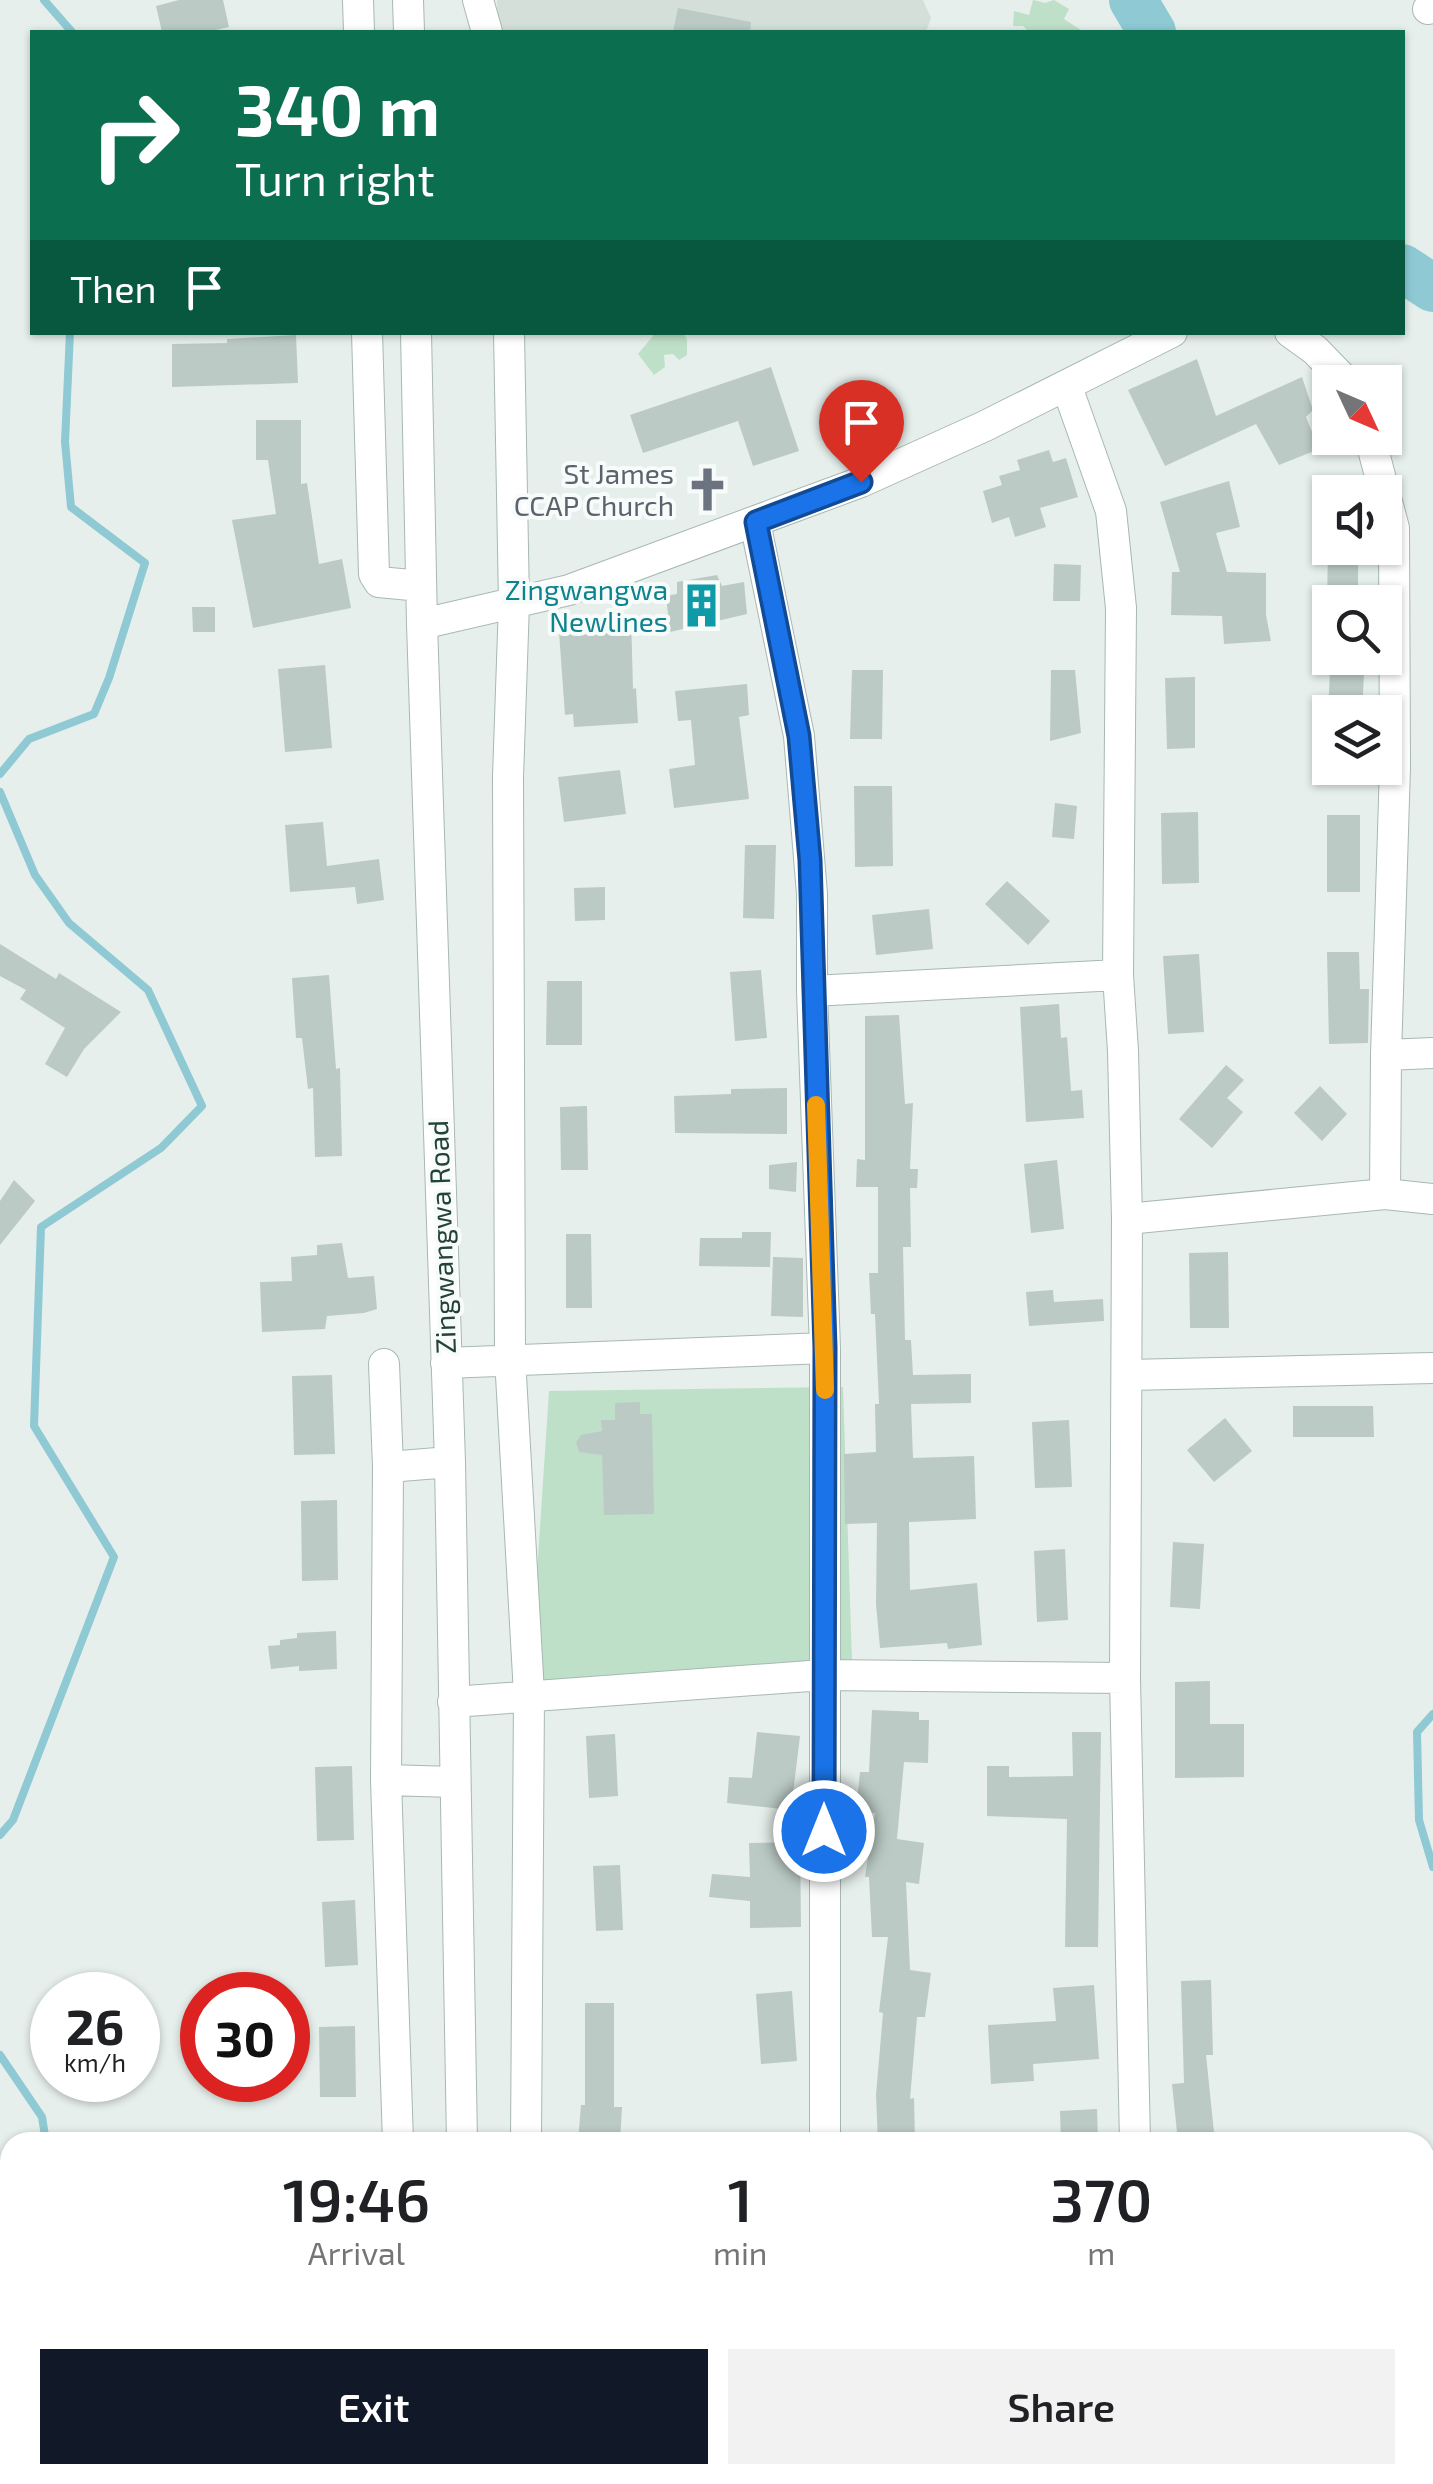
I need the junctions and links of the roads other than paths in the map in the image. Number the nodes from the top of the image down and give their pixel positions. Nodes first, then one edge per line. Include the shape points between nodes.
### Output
1 (358, 0) edge
2 (408, 0) edge
3 (478, 0) edge
4 (359, 30) edge
5 (409, 30) edge
6 (486, 30) edge
7 (367, 335) edge
8 (416, 335) edge
9 (509, 335) edge
10 (1166, 335) edge
11 (1294, 335) edge
12 (1330, 365) edge
13 (1068, 387) junction
14 (1375, 455) edge
15 (756, 522) junction
16 (421, 586) junction
17 (514, 603) junction
18 (422, 624) junction
19 (1118, 976) junction
20 (812, 991) junction
21 (1433, 1053) edge
22 (1386, 1054) junction
23 (1385, 1194) junction
24 (1433, 1199) edge
25 (1127, 1219) junction
26 (825, 1348) junction
27 (510, 1358) junction
28 (446, 1363) junction
29 (384, 1364) dead end
30 (1433, 1368) edge
31 (1128, 1375) junction
32 (450, 1462) junction
33 (388, 1468) junction
34 (824, 1675) junction
35 (1126, 1678) junction
36 (529, 1694) junction
37 (453, 1702) junction
38 (386, 1780) junction
39 (454, 1782) junction
40 (398, 2132) edge
41 (462, 2132) edge
42 (526, 2132) edge
43 (825, 2132) edge
44 (1135, 2132) edge

1 - 4 street
2 - 5 street
3 - 6 street
7 - 16 street via 374,574 390,586
8 - 16 street, Zingwangwa Road
9 - 17 street
10 - 13 street
11 - 12 street
13 - 15 street
13 - 19 street via 1111,511 1118,554
14 - 22 street via 1394,528
15 - 17 street via 569,590
15 - 20 street via 799,736
16 - 18 street, Zingwangwa Road
17 - 18 street
17 - 27 street via 508,777
18 - 28 street, Zingwangwa Road
19 - 20 street
19 - 25 street
20 - 26 street
21 - 22 street
22 - 23 street
23 - 24 street
23 - 25 street
25 - 31 street
26 - 27 street
26 - 34 street
27 - 28 street
27 - 36 street
28 - 32 street, Zingwangwa Road
29 - 33 street
30 - 31 street
31 - 35 street
32 - 33 street
32 - 37 street, Zingwangwa Road
33 - 38 street
34 - 35 street
34 - 36 street
34 - 43 street
35 - 44 street
36 - 37 street
36 - 42 street
37 - 39 street, Zingwangwa Road
38 - 39 street
38 - 40 street
39 - 41 street, Zingwangwa Road

